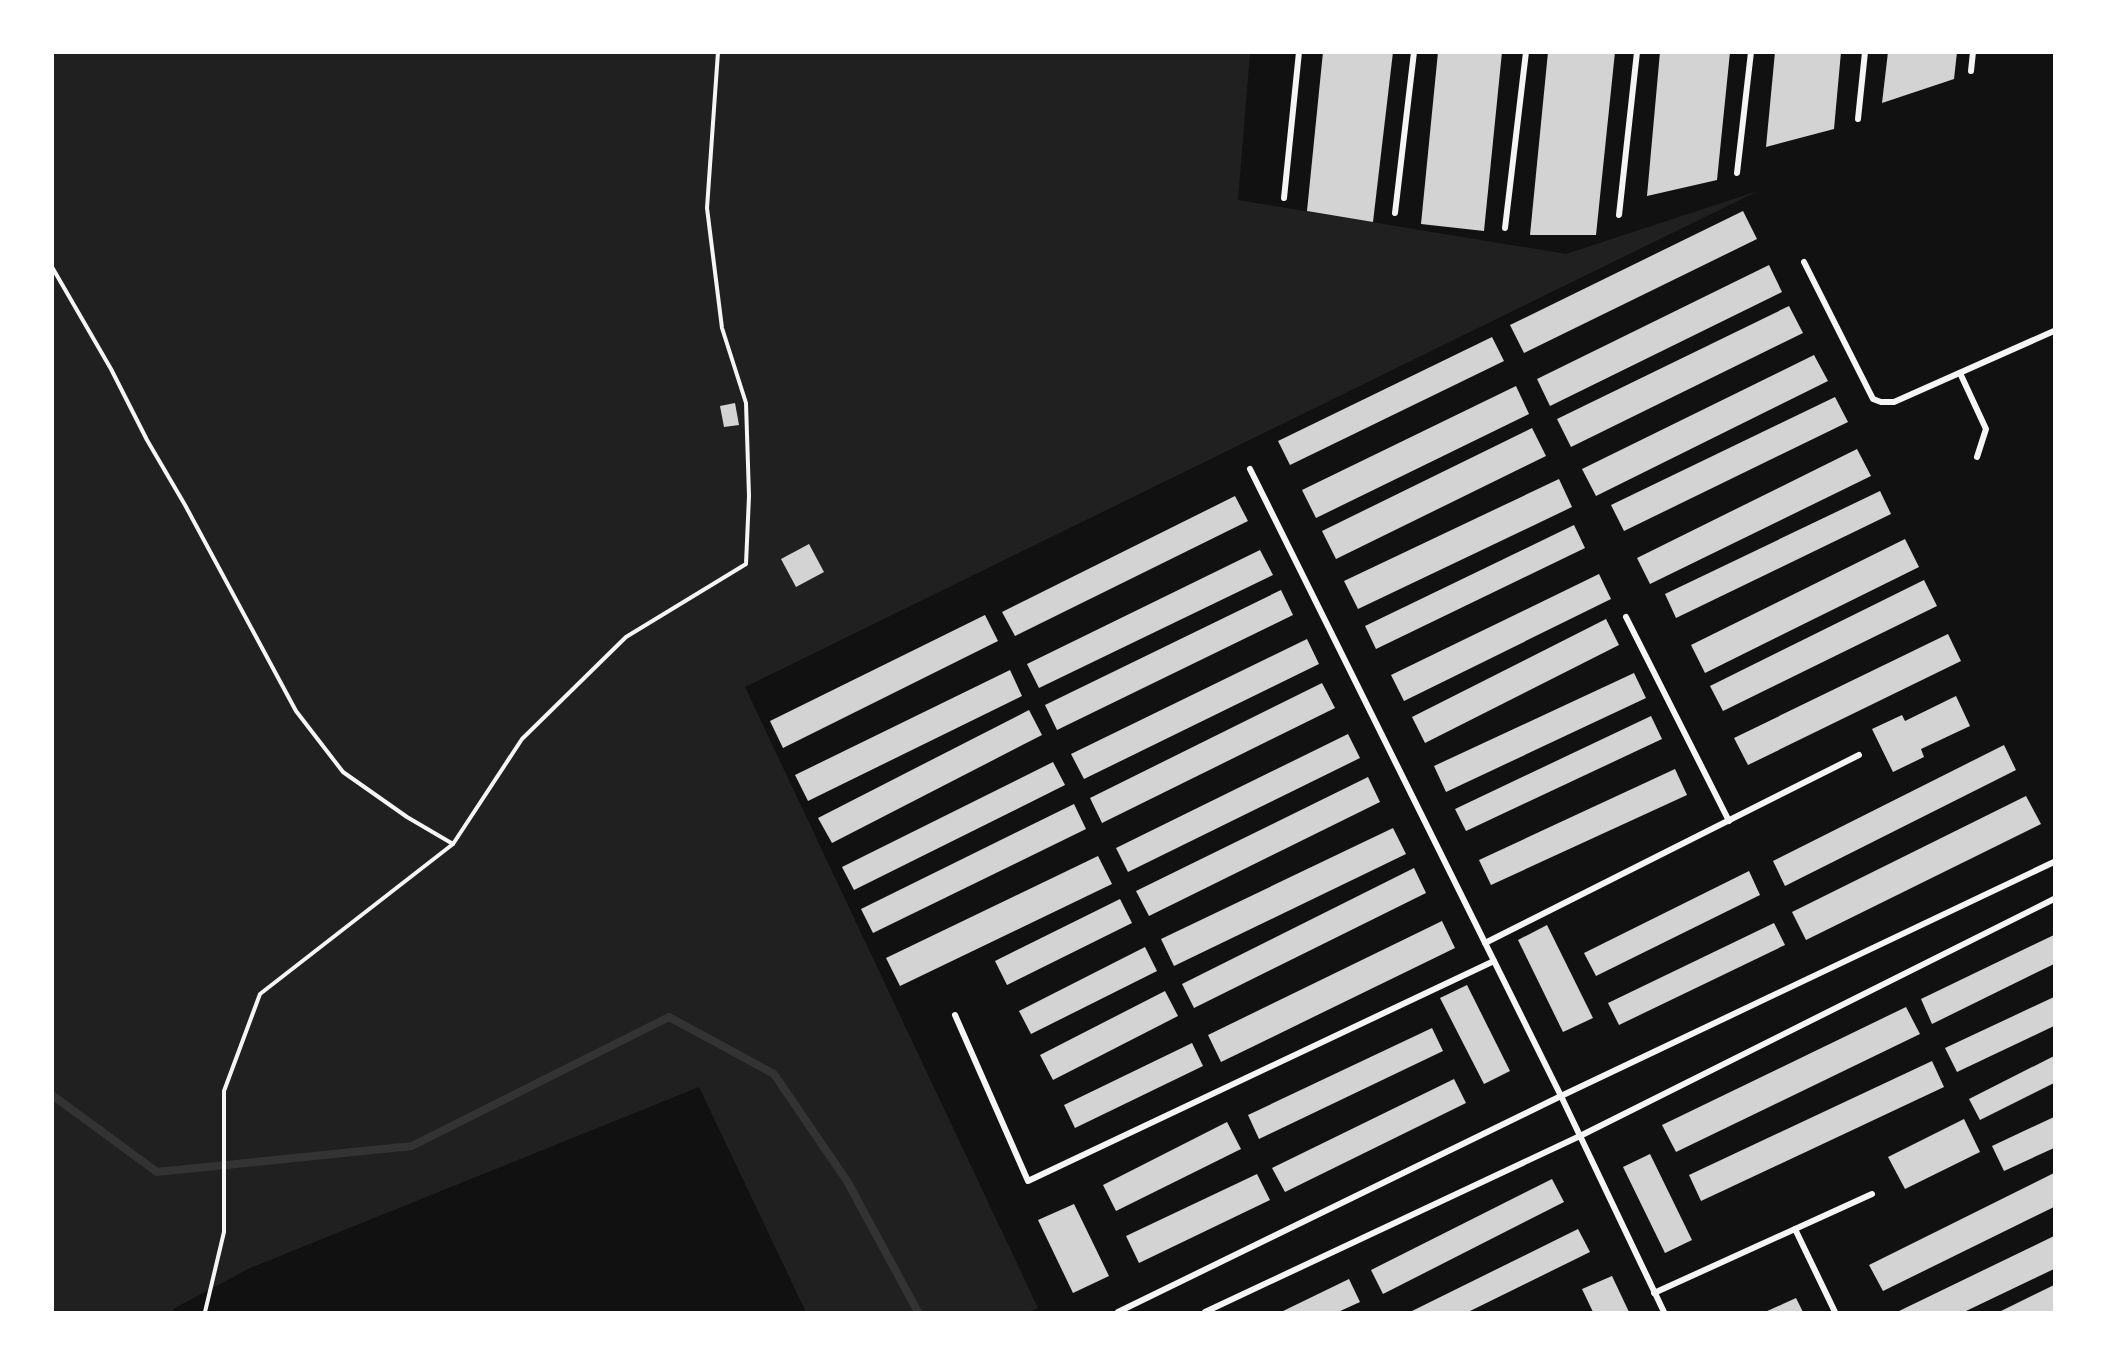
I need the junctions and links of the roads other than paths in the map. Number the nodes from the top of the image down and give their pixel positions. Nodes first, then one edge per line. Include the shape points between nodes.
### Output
1 (1299, 52) edge
2 (1414, 52) edge
3 (1526, 52) edge
4 (1637, 52) edge
5 (1751, 52) edge
6 (1865, 52) edge
7 (1973, 52) edge
8 (1971, 70) dead end
9 (1858, 119) dead end
10 (1737, 173) dead end
11 (1284, 198) dead end
12 (1395, 213) dead end
13 (1619, 215) dead end
14 (1505, 228) dead end
15 (1804, 262) dead end
16 (2055, 331) edge
17 (1960, 373) junction
18 (1977, 457) dead end
19 (1250, 469) dead end
20 (1626, 617) dead end
21 (1859, 755) dead end
22 (1729, 821) junction
23 (2055, 861) edge
24 (2055, 899) edge
25 (1485, 943) junction
26 (1494, 962) junction
27 (956, 1015) dead end
28 (1561, 1096) junction
29 (1580, 1136) junction
30 (1872, 1194) dead end
31 (1795, 1228) junction
32 (1654, 1293) junction
33 (1118, 1312) edge
34 (1205, 1312) edge
35 (1664, 1312) edge
36 (1835, 1312) edge

1 - 11 street
2 - 12 street
3 - 14 street
4 - 13 street
5 - 10 street
6 - 9 street
7 - 8 street
15 - 17 street via 1873,399 1894,402
16 - 17 street
17 - 18 street via 1986,429
19 - 25 street
20 - 22 street
21 - 22 street
22 - 25 street
23 - 28 street
24 - 29 street
25 - 26 street
26 - 27 street via 1029,1181
26 - 28 street
28 - 29 street
28 - 33 street
29 - 32 street
29 - 34 street
30 - 31 street
31 - 32 street
31 - 36 street
32 - 35 street

